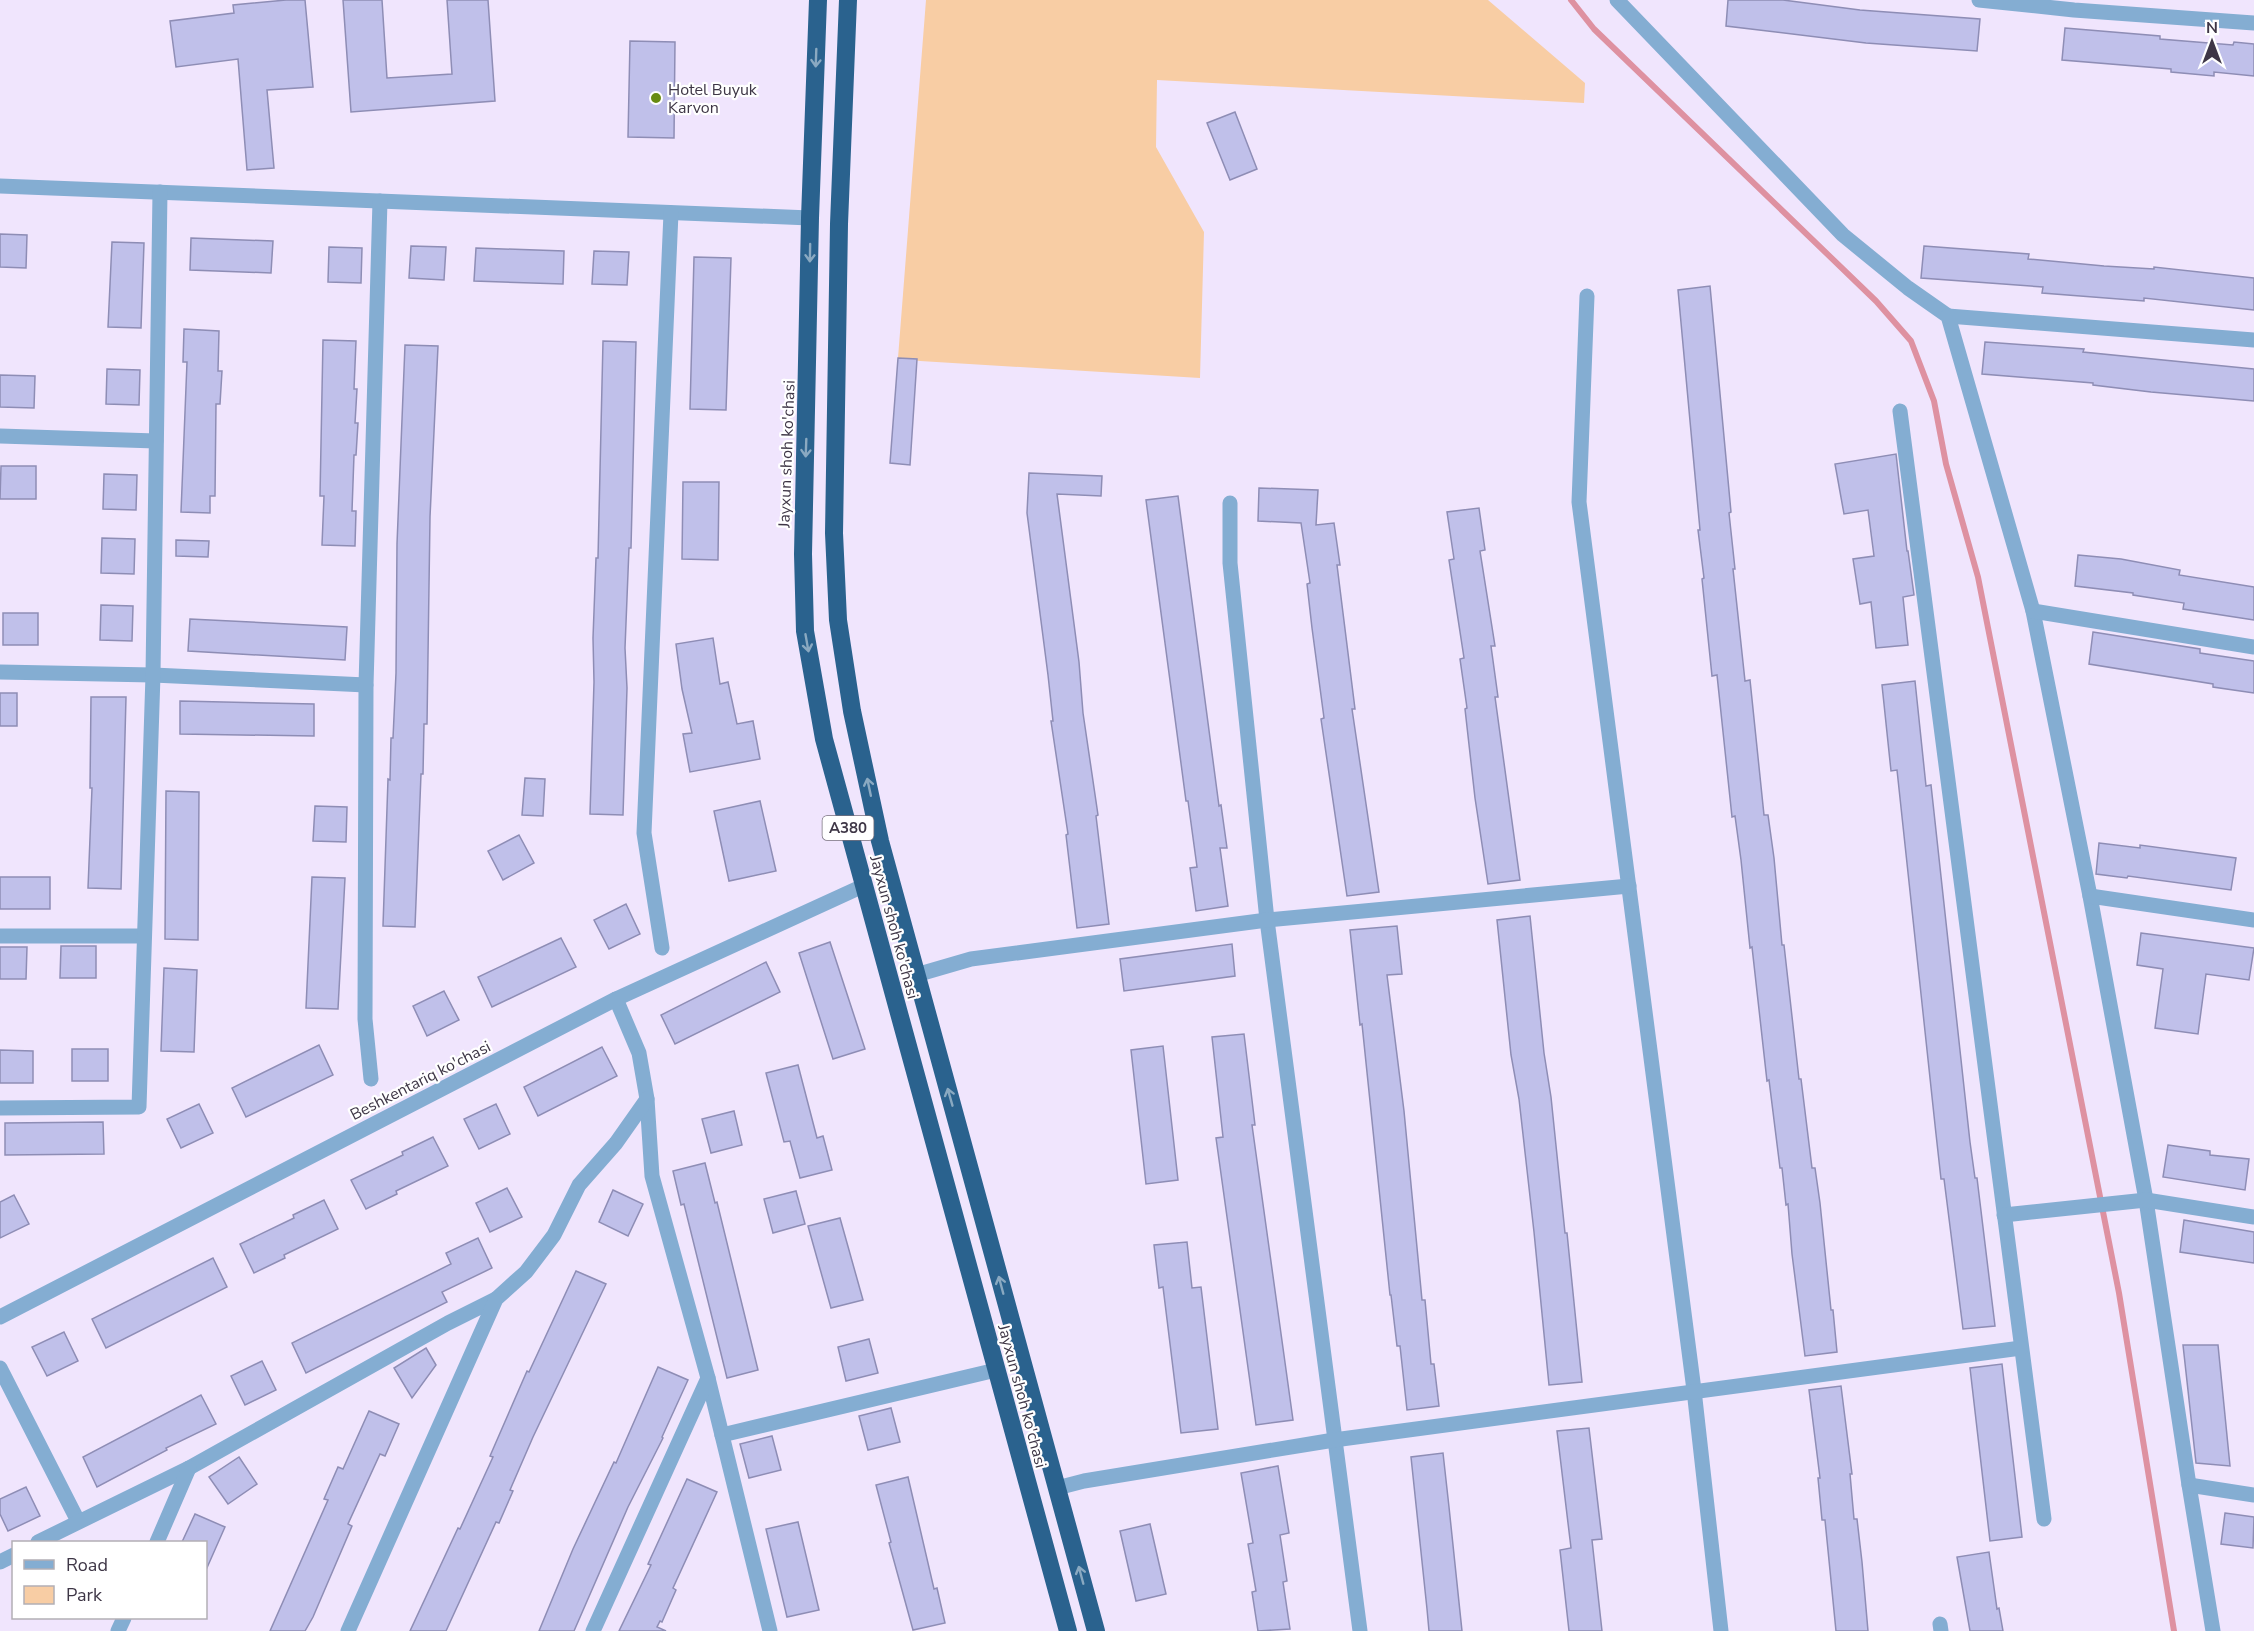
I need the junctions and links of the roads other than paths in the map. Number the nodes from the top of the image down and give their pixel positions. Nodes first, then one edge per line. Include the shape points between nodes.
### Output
1 (818, 0) edge
2 (848, 0) edge
3 (1617, 0) edge
4 (1979, 0) edge
5 (2074, 5) edge
6 (2254, 23) edge
7 (0, 186) edge
8 (160, 192) junction
9 (380, 201) junction
10 (671, 213) junction
11 (810, 218) junction
12 (1587, 296) dead end
13 (1948, 316) junction
14 (2254, 340) edge
15 (1900, 411) dead end
16 (0, 436) edge
17 (156, 441) junction
18 (1230, 503) dead end
19 (2033, 611) junction
20 (2254, 647) edge
21 (0, 672) edge
22 (153, 675) junction
23 (366, 685) junction
24 (863, 886) junction
25 (1629, 886) junction
26 (2090, 896) junction
27 (1267, 920) junction
28 (2254, 921) edge
29 (0, 936) edge
30 (143, 936) junction
31 (662, 948) dead end
32 (916, 975) junction
33 (616, 999) junction
34 (370, 1079) dead end
35 (647, 1099) junction
36 (0, 1108) edge
37 (2146, 1200) junction
38 (2004, 1215) junction
39 (2254, 1217) edge
40 (496, 1299) junction
41 (0, 1317) edge
42 (2021, 1348) junction
43 (0, 1368) edge
44 (996, 1370) junction
45 (708, 1378) junction
46 (1694, 1390) junction
47 (722, 1435) junction
48 (1334, 1440) junction
49 (189, 1468) junction
50 (2188, 1485) junction
51 (1057, 1488) junction
52 (2254, 1495) edge
53 (2044, 1519) dead end
54 (78, 1521) junction
55 (40, 1541) edge
56 (157, 1541) edge
57 (348, 1631) edge
58 (593, 1631) edge
59 (770, 1631) edge
60 (1068, 1631) edge
61 (1096, 1631) edge
62 (1360, 1631) edge
63 (1721, 1631) edge
64 (2213, 1631) edge

1 -> 11 highway, Jayxun shoh ko'chasi / A380
32 -> 2 highway, Jayxun shoh ko'chasi / A380 via 873,809 838,620 834,533 839,224
3 - 13 street via 1843,235
4 - 5 street
5 - 6 street
7 - 8 street
8 - 9 street
8 - 17 street
9 - 10 street
9 - 23 street
10 - 11 street
10 - 31 street via 644,833
11 -> 24 highway, Jayxun shoh ko'chasi / A380 via 805,632 824,739
12 - 25 street via 1579,502
13 - 14 street
13 - 19 street
15 - 38 street
16 - 17 street
17 - 22 street
18 - 27 street via 1230,563
19 - 20 street
19 - 26 street
21 - 22 street
22 - 23 street
22 - 30 street
23 - 34 street via 365,1019
24 - 33 street, Beshkentariq ko'chasi
24 - 44 highway, Jayxun shoh ko'chasi / A380
25 - 27 street
25 - 46 street
26 - 28 street
26 - 37 street
27 - 32 street via 971,959
27 - 48 street
29 - 30 street
30 - 36 street via 139,1107
51 -> 32 highway, Jayxun shoh ko'chasi / A380
33 - 35 street via 639,1053
33 - 41 street, Beshkentariq ko'chasi
35 - 40 street via 579,1185 554,1235 526,1272
35 - 45 street via 652,1176
37 - 38 street
37 - 39 street
37 - 50 street
38 - 42 street
40 - 49 street
40 - 57 street
42 - 46 street
42 - 53 street
43 - 54 street
44 - 47 street
44 - 60 highway, Jayxun shoh ko'chasi / A380
45 - 47 street
45 - 58 street
46 - 48 street
46 - 63 street
47 - 59 street
48 - 51 street
48 - 62 street
49 - 54 street
49 - 56 street
50 - 52 street
50 - 64 street
61 -> 51 highway, Jayxun shoh ko'chasi / A380
54 - 55 street

